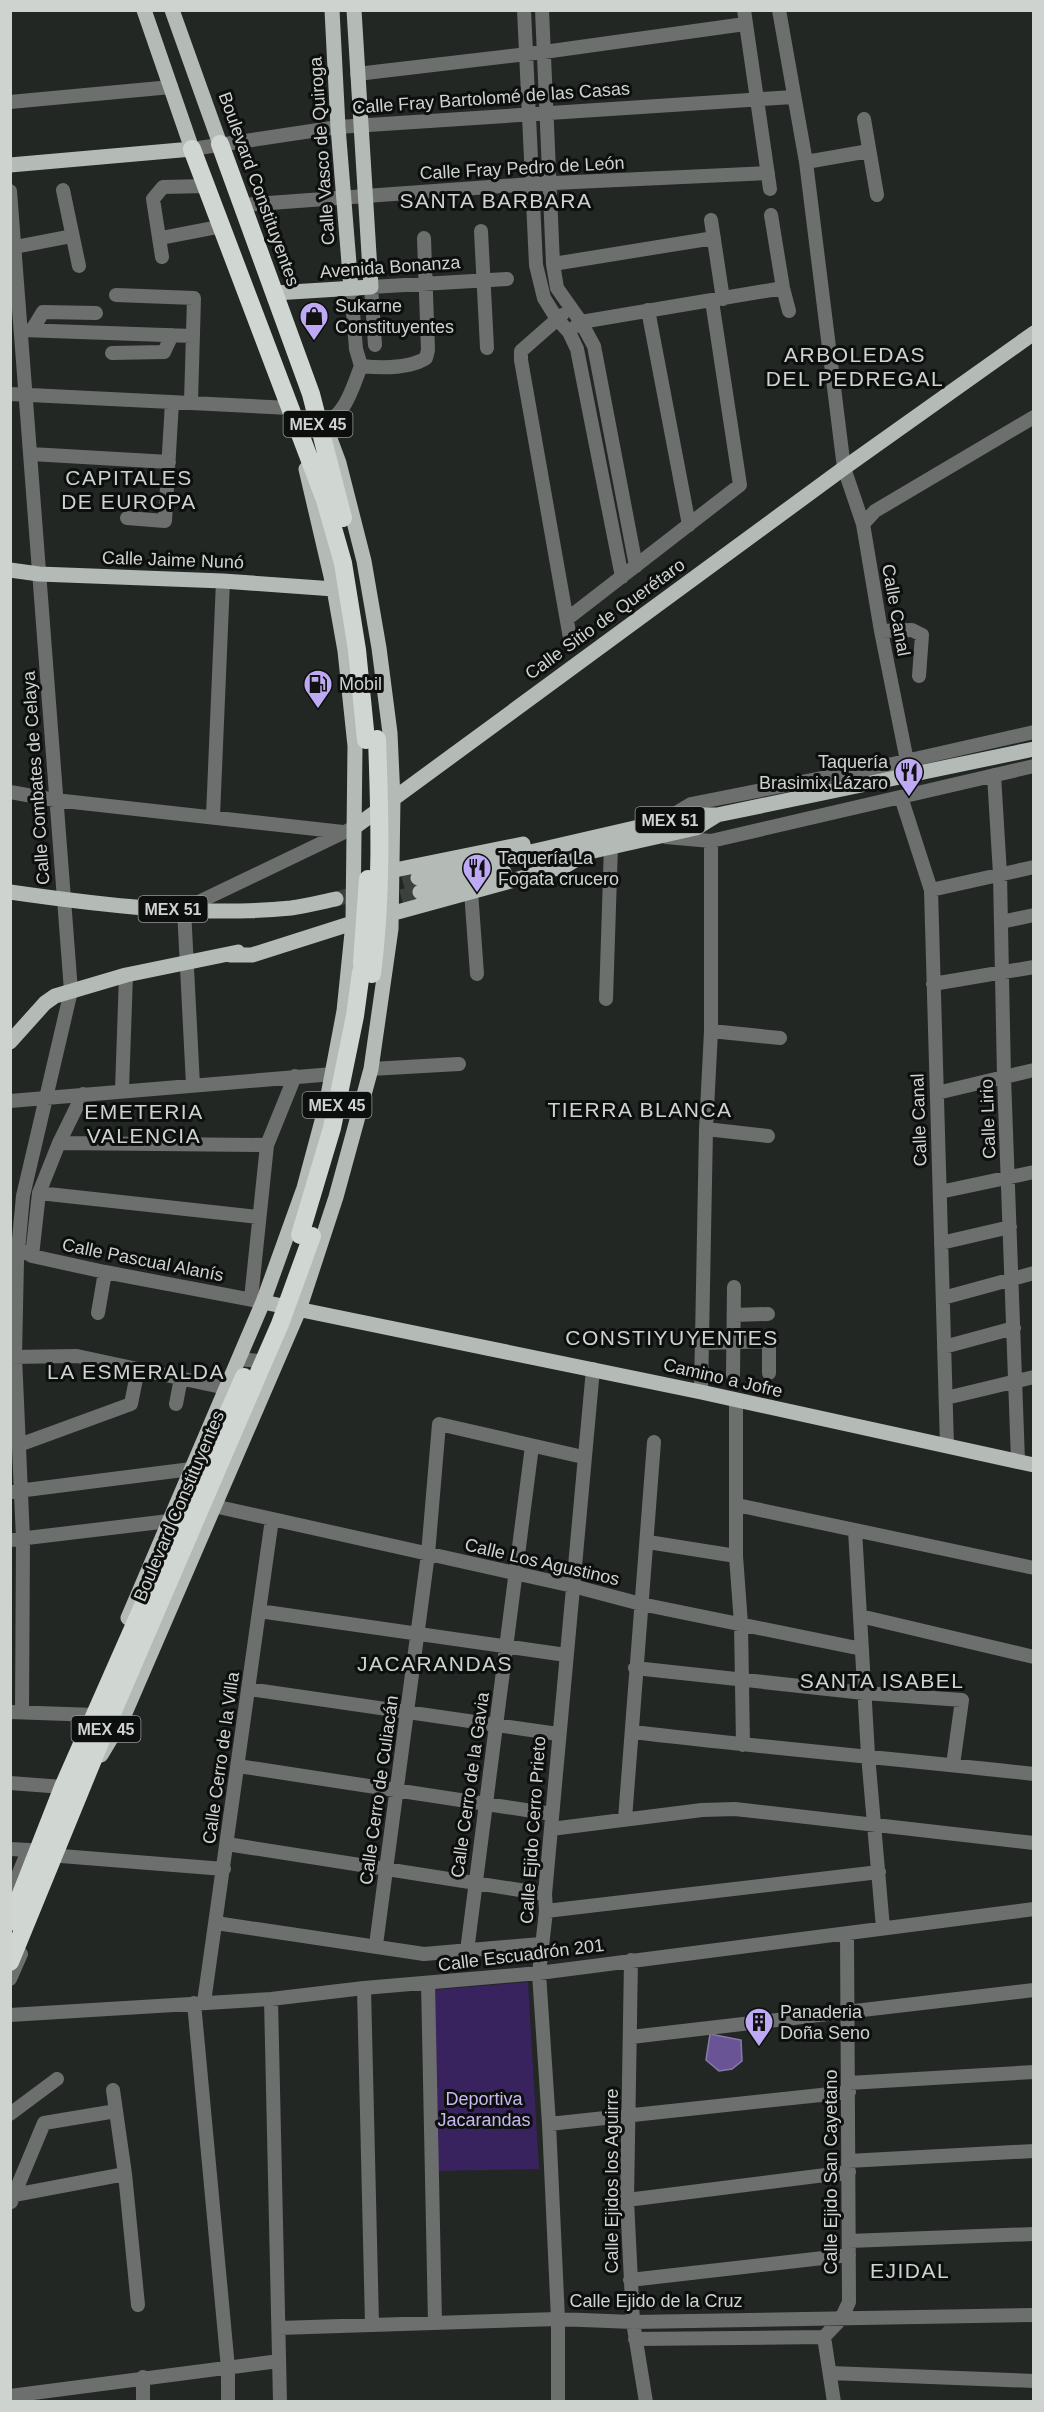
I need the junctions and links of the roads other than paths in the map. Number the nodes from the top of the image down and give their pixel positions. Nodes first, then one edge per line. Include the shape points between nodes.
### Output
1 (144, 10) edge
2 (172, 10) edge
3 (332, 10) edge
4 (354, 10) edge
5 (524, 10) edge
6 (542, 10) edge
7 (779, 10) edge
8 (745, 17) edge
9 (544, 52) junction
10 (526, 53) junction
11 (357, 74) junction
12 (171, 87) junction
13 (793, 97) junction
14 (756, 98) junction
15 (10, 102) edge
16 (547, 112) junction
17 (529, 114) junction
18 (864, 119) dead end
19 (360, 125) junction
20 (338, 127) junction
21 (220, 144) junction
22 (192, 149) junction
23 (869, 151) junction
24 (806, 162) junction
25 (10, 165) edge
26 (768, 173) junction
27 (532, 184) junction
28 (550, 184) junction
29 (207, 186) junction
30 (770, 189) dead end
31 (63, 190) dead end
32 (10, 191) edge
33 (877, 195) dead end
34 (364, 196) junction
35 (344, 198) junction
36 (242, 206) junction
37 (771, 215) dead end
38 (711, 220) dead end
39 (223, 226) junction
40 (481, 231) dead end
41 (72, 236) junction
42 (161, 238) junction
43 (424, 238) dead end
44 (714, 238) junction
45 (15, 247) junction
46 (162, 257) dead end
47 (553, 264) junction
48 (79, 266) dead end
49 (507, 279) dead end
50 (483, 280) junction
51 (425, 285) junction
52 (371, 287) junction
53 (351, 288) junction
54 (783, 288) junction
55 (275, 293) junction
56 (116, 295) dead end
57 (717, 300) junction
58 (570, 308) junction
59 (648, 310) junction
60 (789, 311) dead end
61 (96, 313) dead end
62 (557, 320) junction
63 (581, 322) junction
64 (27, 330) junction
65 (569, 332) junction
66 (1034, 333) edge
67 (172, 335) junction
68 (193, 336) junction
69 (375, 345) dead end
70 (487, 348) dead end
71 (112, 353) dead end
72 (361, 366) junction
73 (10, 394) edge
74 (26, 395) junction
75 (172, 402) junction
76 (191, 402) junction
77 (290, 408) junction
78 (1034, 417) edge
79 (322, 425) junction
80 (31, 454) junction
81 (169, 462) junction
82 (844, 468) junction
83 (128, 518) dead end
84 (863, 524) junction
85 (689, 525) junction
86 (636, 566) junction
87 (10, 570) edge
88 (39, 574) junction
89 (622, 577) junction
90 (223, 581) junction
91 (334, 589) junction
92 (567, 619) junction
93 (880, 631) junction
94 (570, 638) dead end
95 (363, 650) junction
96 (919, 676) dead end
97 (1034, 732) edge
98 (1034, 749) edge
99 (907, 761) junction
100 (1034, 766) edge
101 (994, 775) junction
102 (10, 792) edge
103 (901, 797) junction
104 (393, 799) junction
105 (55, 800) junction
106 (213, 816) junction
107 (658, 829) junction
108 (349, 830) junction
109 (624, 832) junction
110 (711, 841) junction
111 (611, 846) junction
112 (588, 852) junction
113 (1034, 867) edge
114 (393, 870) junction
115 (1000, 874) junction
116 (354, 881) junction
117 (931, 890) junction
118 (471, 891) junction
119 (10, 892) edge
120 (336, 899) tunnel mouth
121 (64, 900) junction
122 (184, 909) junction
123 (392, 914) junction
124 (1034, 915) edge
125 (349, 920) junction
126 (1001, 922) junction
127 (186, 964) junction
128 (1034, 967) edge
129 (477, 974) dead end
130 (1002, 974) junction
131 (126, 975) junction
132 (933, 984) junction
133 (71, 991) junction
134 (606, 999) dead end
135 (711, 1031) junction
136 (780, 1038) dead end
137 (10, 1042) edge
138 (459, 1064) dead end
139 (370, 1069) junction
140 (1034, 1070) edge
141 (333, 1074) junction
142 (295, 1076) junction
143 (1004, 1077) junction
144 (193, 1085) junction
145 (122, 1090) junction
146 (937, 1093) junction
147 (83, 1094) junction
148 (46, 1097) junction
149 (10, 1101) edge
150 (706, 1130) junction
151 (768, 1136) dead end
152 (59, 1143) junction
153 (267, 1145) junction
154 (1034, 1172) edge
155 (1009, 1178) junction
156 (940, 1192) junction
157 (39, 1193) junction
158 (258, 1217) junction
159 (1010, 1227) junction
160 (941, 1244) junction
161 (14, 1253) edge
162 (32, 1256) junction
163 (105, 1272) junction
164 (1034, 1273) edge
165 (1013, 1277) junction
166 (734, 1287) dead end
167 (943, 1298) junction
168 (257, 1300) junction
169 (299, 1310) junction
170 (98, 1313) dead end
171 (768, 1314) dead end
172 (734, 1315) junction
173 (1014, 1328) junction
174 (734, 1342) junction
175 (702, 1343) junction
176 (944, 1347) junction
177 (13, 1357) edge
178 (239, 1359) junction
179 (138, 1369) junction
180 (592, 1369) junction
181 (769, 1373) dead end
182 (733, 1375) dead end
183 (271, 1376) junction
184 (1034, 1377) edge
185 (181, 1378) junction
186 (1015, 1381) junction
187 (226, 1388) junction
188 (701, 1392) junction
189 (946, 1398) junction
190 (736, 1401) junction
191 (176, 1404) dead end
192 (654, 1442) dead end
193 (19, 1445) junction
194 (532, 1446) junction
195 (947, 1446) junction
196 (583, 1457) junction
197 (1018, 1461) junction
198 (1034, 1465) edge
199 (191, 1469) junction
200 (16, 1491) edge
201 (205, 1499) junction
202 (737, 1505) junction
203 (272, 1519) junction
204 (169, 1521) junction
205 (855, 1530) junction
206 (17, 1539) edge
207 (648, 1542) junction
208 (428, 1554) junction
209 (736, 1556) junction
210 (1034, 1568) edge
211 (516, 1575) junction
212 (573, 1586) junction
213 (641, 1604) junction
214 (260, 1611) junction
215 (860, 1616) junction
216 (741, 1624) junction
217 (418, 1635) junction
218 (507, 1646) junction
219 (862, 1649) junction
220 (566, 1655) junction
221 (1034, 1657) edge
222 (635, 1668) junction
223 (117, 1669) junction
224 (742, 1680) junction
225 (249, 1689) junction
226 (864, 1693) junction
227 (16, 1712) edge
228 (407, 1713) junction
229 (95, 1715) junction
230 (497, 1725) junction
231 (633, 1732) junction
232 (558, 1734) junction
233 (743, 1745) junction
234 (868, 1755) junction
235 (953, 1765) junction
236 (238, 1766) junction
237 (1034, 1774) edge
238 (10, 1783) edge
239 (63, 1787) junction
240 (396, 1791) junction
241 (486, 1805) junction
242 (552, 1814) junction
243 (625, 1819) junction
244 (874, 1825) junction
245 (551, 1829) junction
246 (52, 1835) junction
247 (227, 1844) junction
248 (1034, 1844) edge
249 (10, 1848) edge
250 (29, 1850) junction
251 (61, 1856) junction
252 (224, 1869) junction
253 (386, 1870) junction
254 (879, 1872) junction
255 (474, 1883) junction
256 (545, 1894) junction
257 (10, 1895) edge
258 (1034, 1909) edge
259 (546, 1911) junction
260 (10, 1922) edge
261 (216, 1923) junction
262 (883, 1928) junction
263 (847, 1934) junction
264 (541, 1944) junction
265 (376, 1945) junction
266 (467, 1951) junction
267 (631, 1960) junction
268 (10, 1962) edge
269 (539, 1973) junction
270 (10, 1979) edge
271 (428, 1983) junction
272 (364, 1988) junction
273 (1034, 1990) edge
274 (271, 1999) junction
275 (199, 2002) junction
276 (849, 2010) junction
277 (10, 2015) edge
278 (632, 2037) junction
279 (1034, 2072) edge
280 (57, 2079) dead end
281 (849, 2087) junction
282 (113, 2090) dead end
283 (26, 2103) junction
284 (116, 2111) junction
285 (10, 2114) edge
286 (628, 2116) junction
287 (44, 2123) junction
288 (549, 2124) junction
289 (1034, 2151) edge
290 (848, 2167) junction
291 (125, 2174) junction
292 (13, 2199) edge
293 (627, 2200) junction
294 (1034, 2234) edge
295 (849, 2248) junction
296 (630, 2280) junction
297 (138, 2305) dead end
298 (1034, 2314) edge
299 (558, 2319) junction
300 (841, 2319) junction
301 (633, 2322) junction
302 (435, 2323) junction
303 (372, 2324) junction
304 (279, 2328) junction
305 (824, 2337) junction
306 (635, 2339) junction
307 (279, 2361) junction
308 (228, 2368) junction
309 (830, 2373) junction
310 (143, 2377) junction
311 (1034, 2380) edge
312 (10, 2396) edge
313 (143, 2402) edge
314 (228, 2402) edge
315 (280, 2402) edge
316 (558, 2402) edge
317 (646, 2402) edge
318 (834, 2402) edge

1 - 12 main road, Boulevard Constituyentes / MEX 45
2 - 21 main road, Boulevard Constituyentes / MEX 45
3 - 20 main road, Calle Vasco de Quiroga
4 - 11 main road
5 - 10 street
6 - 9 street
7 - 13 street, Calle Canal
8 - 9 street
8 - 14 street
9 - 10 street
9 - 16 street
10 - 11 street
10 - 17 street
11 - 19 main road
12 - 15 street
12 - 22 main road, Boulevard Constituyentes / MEX 45
13 - 14 street, Calle Fray Bartolomé de las Casas
13 - 24 street, Calle Canal
14 - 16 street, Calle Fray Bartolomé de las Casas
14 - 26 street
16 - 17 street, Calle Fray Bartolomé de las Casas
16 - 28 street
17 - 19 street, Calle Fray Bartolomé de las Casas
17 - 27 street
18 - 23 street
19 - 20 street, Calle Fray Bartolomé de las Casas
19 - 34 main road
20 - 21 street, Calle Fray Bartolomé de las Casas
20 - 35 main road, Calle Vasco de Quiroga
21 - 22 street, Calle Fray Bartolomé de las Casas
21 - 36 highway, Boulevard Constituyentes / MEX 45
22 - 25 main road
22 - 29 highway, Boulevard Constituyentes / MEX 45
23 - 24 street
23 - 33 street
24 - 82 street, Calle Canal
26 - 28 street, Calle Fray Pedro de León
26 - 30 street
27 - 28 street, Calle Fray Pedro de León
27 - 34 street, Calle Fray Pedro de León
27 - 62 street via 536,265 544,298
28 - 47 street
29 - 39 highway, Boulevard Constituyentes / MEX 45
29 - 42 street via 163,187 153,199
31 - 41 street
32 - 45 street, Calle Combates de Celaya
34 - 35 street, Calle Fray Pedro de León
34 - 52 main road
35 - 36 street, Calle Fray Pedro de León
35 - 53 main road, Calle Vasco de Quiroga
36 - 55 highway, Boulevard Constituyentes / MEX 45
37 - 54 street
38 - 44 street
39 - 42 street
39 - 77 highway, Boulevard Constituyentes / MEX 45
40 - 50 street
41 - 45 street
41 - 48 street
42 - 46 street
43 - 51 street
44 - 47 street
44 - 57 street
45 - 64 street, Calle Combates de Celaya
47 - 58 street via 557,288
49 - 50 street, Avenida Bonanza
50 - 51 street, Avenida Bonanza
50 - 70 street
51 - 52 street, Avenida Bonanza
51 - 72 street via 426,358 416,365
52 - 53 main road, Avenida Bonanza
52 - 69 street
53 - 55 main road, Avenida Bonanza
53 - 72 street
54 - 57 street
54 - 60 street
55 - 79 highway, Boulevard Constituyentes / MEX 45
56 - 68 street via 194,298
57 - 59 street
57 - 85 street via 740,485
58 - 62 street
58 - 63 street
59 - 63 street
59 - 85 street
61 - 64 street via 43,312
62 - 65 street
62 - 92 street via 521,351 521,360
63 - 65 street
63 - 86 street via 594,346
64 - 67 street
64 - 74 street, Calle Combates de Celaya
65 - 89 street via 582,367
66 - 82 main road, Calle Sitio de Querétaro
67 - 68 street
67 - 71 street via 164,352
68 - 76 street
72 - 79 street via 344,406
73 - 74 street
74 - 75 street
74 - 80 street, Calle Combates de Celaya
75 - 76 street
75 - 81 street
76 - 77 street
77 - 91 main road
77 - 95 highway, Boulevard Constituyentes / MEX 45 via 325,500
78 - 84 street via 875,511
79 - 95 highway, Boulevard Constituyentes / MEX 45 via 354,563
79 - 104 main road via 339,463 364,561 381,659
80 - 81 street
80 - 88 street, Calle Combates de Celaya
81 - 83 street via 165,521
82 - 84 street, Calle Canal
82 - 104 main road, Calle Sitio de Querétaro
84 - 93 street, Calle Canal
85 - 86 street
86 - 89 street
87 - 88 main road, Calle Jaime Nunó
88 - 90 main road, Calle Jaime Nunó
88 - 105 street, Calle Combates de Celaya
89 - 92 street
90 - 91 main road, Calle Jaime Nunó
90 - 106 street
91 - 108 main road via 355,746
92 - 94 street
93 - 96 street via 912,630 922,635
93 - 99 street, Calle Canal
95 - 201 highway, Boulevard Constituyentes / MEX 45, bridge via 378,739 380,864 378,928 366,1019 326,1194 297,1280
97 - 99 street
98 - 107 main road, MEX 51 via 717,815 696,828
99 - 107 street via 691,804
100 - 101 street
101 - 103 street
101 - 115 street, Calle Lirio
102 - 105 street
103 - 110 street
103 - 117 street, Calle Canal
104 - 108 main road, Calle Sitio de Querétaro
104 - 114 main road
105 - 106 street
105 - 121 street, Calle Combates de Celaya
106 - 108 street
107 - 109 main road, MEX 51
107 - 110 street
107 - 111 main road, MEX 51
108 - 116 main road
108 - 122 street, Calle Sitio de Querétaro
109 - 112 main road, MEX 51 via 419,885
109 - 114 main road via 587,831
110 - 135 street
111 - 112 main road, MEX 51
111 - 134 street
112 - 118 main road via 565,866
113 - 115 street
114 - 116 main road
114 - 123 main road
115 - 117 street
115 - 126 street, Calle Lirio
116 - 125 main road
117 - 132 street, Calle Canal
118 - 123 main road
118 - 129 street
119 - 121 main road, MEX 51
120 - 122 main road, MEX 51 via 294,908
121 - 122 main road, MEX 51
121 - 133 street, Calle Combates de Celaya
122 - 127 street
123 - 125 main road
123 - 139 main road
124 - 126 street
125 - 127 main road via 252,955
125 - 141 main road via 344,1011
126 - 130 street, Calle Lirio
127 - 131 main road
127 - 144 street
128 - 130 street
130 - 132 street
130 - 143 street, Calle Lirio
131 - 133 main road
131 - 145 street
132 - 146 street, Calle Canal
133 - 137 main road via 45,1003
133 - 148 street, Calle Combates de Celaya
135 - 136 street
135 - 150 street
138 - 139 street
139 - 169 main road via 336,1197
140 - 143 street
141 - 142 street
141 - 168 main road via 304,1188
142 - 144 street
142 - 153 street
143 - 146 street
143 - 155 street, Calle Lirio
144 - 145 street
145 - 147 street
146 - 156 street, Calle Canal
147 - 148 street
147 - 152 street
148 - 149 street
148 - 161 street, Calle Combates de Celaya
150 - 151 street
150 - 175 street
152 - 153 street
152 - 157 street
153 - 158 street
154 - 155 street
155 - 156 street
155 - 159 street, Calle Lirio
156 - 160 street, Calle Canal
157 - 158 street
157 - 162 street
158 - 168 street
159 - 160 street
159 - 165 street, Calle Lirio
160 - 167 street, Calle Canal
161 - 162 street, Calle Pascual Alanís
161 - 177 street, Calle Combates de Celaya
162 - 163 street, Calle Pascual Alanís
163 - 168 street, Calle Pascual Alanís
163 - 170 street
164 - 165 street
165 - 167 street
165 - 173 street, Calle Lirio
166 - 172 street
167 - 176 street, Calle Canal
168 - 169 main road, Camino a Jofre
168 - 178 main road
169 - 180 main road, Camino a Jofre
169 - 183 main road
171 - 172 street
172 - 174 street
173 - 176 street
173 - 186 street, Calle Lirio
174 - 175 street
174 - 181 street via 769,1341
174 - 182 street
175 - 188 street
176 - 189 street, Calle Canal
177 - 179 street via 77,1356
177 - 193 street, Calle Combates de Celaya
178 - 183 street via 259,1361
178 - 187 main road
179 - 185 street
179 - 193 street via 131,1404
180 - 188 main road, Camino a Jofre
180 - 196 street, Calle Ejido Cerro Prieto
183 - 201 main road
184 - 186 street
185 - 187 street
185 - 191 street
186 - 189 street
186 - 197 street, Calle Lirio
187 - 199 main road
188 - 190 main road, Camino a Jofre
189 - 195 street, Calle Canal
190 - 195 main road, Camino a Jofre
190 - 202 street
192 - 207 street
193 - 200 street, Calle Combates de Celaya
194 - 196 street
194 - 208 street, Calle Cerro de Culiacán via 439,1424
194 - 211 street, Calle Cerro de la Gavia
195 - 197 main road, Camino a Jofre
196 - 212 street, Calle Ejido Cerro Prieto
197 - 198 main road, Camino a Jofre
199 - 200 street
199 - 204 main road
200 - 206 street, Calle Combates de Celaya
201 - 203 street, Calle Los Agustinos
201 - 223 highway, Boulevard Constituyentes / MEX 45
201 - 246 highway, Boulevard Constituyentes / MEX 45 via 82,1789
202 - 205 street
202 - 209 street
203 - 208 street, Calle Los Agustinos
203 - 214 street, Calle Cerro de la Villa
204 - 206 street
204 - 223 main road via 127,1620
205 - 210 street
205 - 215 street
206 - 227 street, Calle Combates de Celaya
207 - 209 street
207 - 213 street
208 - 211 street, Calle Los Agustinos
208 - 217 street, Calle Cerro de Culiacán
209 - 216 street
211 - 212 street, Calle Los Agustinos
211 - 218 street, Calle Cerro de la Gavia
212 - 213 street, Calle Los Agustinos
212 - 220 street, Calle Ejido Cerro Prieto
213 - 216 street, Calle Los Agustinos
213 - 222 street
214 - 217 street
214 - 225 street, Calle Cerro de la Villa
215 - 219 street
215 - 221 street
216 - 219 street, Calle Los Agustinos
216 - 224 street
217 - 218 street
217 - 228 street, Calle Cerro de Culiacán
218 - 220 street
218 - 230 street, Calle Cerro de la Gavia
219 - 226 street
220 - 232 street, Calle Ejido Cerro Prieto
222 - 224 street
222 - 231 street
223 - 229 highway, Boulevard Constituyentes / MEX 45
224 - 226 street
224 - 233 street
225 - 228 street
225 - 236 street, Calle Cerro de la Villa
226 - 234 street
226 - 235 street via 962,1700
227 - 229 street
228 - 230 street
228 - 240 street, Calle Cerro de Culiacán
229 - 239 highway, Boulevard Constituyentes / MEX 45
230 - 232 street
230 - 241 street, Calle Cerro de la Gavia
231 - 233 street
231 - 243 street
232 - 242 street, Calle Ejido Cerro Prieto
233 - 234 street
234 - 235 street
234 - 244 street
235 - 237 street
236 - 240 street
236 - 247 street, Calle Cerro de la Villa
238 - 239 street
239 - 246 highway, Boulevard Constituyentes / MEX 45
240 - 241 street
240 - 253 street, Calle Cerro de Culiacán
241 - 242 street
241 - 255 street, Calle Cerro de la Gavia
242 - 245 street, Calle Ejido Cerro Prieto
243 - 244 street via 735,1809
243 - 245 street
244 - 248 street
244 - 254 street
245 - 256 street, Calle Ejido Cerro Prieto
246 - 250 street
246 - 251 street
246 - 260 highway, Boulevard Constituyentes / MEX 45
246 - 268 highway, Boulevard Constituyentes / MEX 45
247 - 252 street, Calle Cerro de la Villa
247 - 253 street
249 - 250 street
250 - 257 street
251 - 252 street
251 - 270 street
252 - 261 street, Calle Cerro de la Villa
253 - 255 street
253 - 265 street, Calle Cerro de Culiacán
254 - 259 street
254 - 262 street
255 - 256 street
255 - 266 street, Calle Cerro de la Gavia
256 - 259 street, Calle Ejido Cerro Prieto
258 - 262 street, Calle Escuadrón 201
259 - 264 street, Calle Ejido Cerro Prieto
261 - 265 street
261 - 275 street, Calle Cerro de la Villa
262 - 263 street, Calle Escuadrón 201
263 - 267 street, Calle Escuadrón 201
263 - 276 street, Calle Ejido San Cayetano
264 - 266 street
264 - 269 street, Calle Ejido Cerro Prieto
265 - 266 street via 424,1954
267 - 269 street, Calle Escuadrón 201
267 - 278 street, Calle Ejidos los Aguirre
269 - 271 street, Calle Escuadrón 201
269 - 288 street, Calle Ejido Cerro Prieto
271 - 272 street, Calle Escuadrón 201
271 - 302 street
272 - 274 street, Calle Escuadrón 201
272 - 303 street
273 - 276 street
274 - 275 street, Calle Escuadrón 201
274 - 304 street
275 - 277 street, Calle Escuadrón 201
275 - 308 street, Calle Cerro de la Villa
276 - 278 street
276 - 281 street, Calle Ejido San Cayetano
278 - 286 street, Calle Ejidos los Aguirre
279 - 281 street
280 - 283 street
281 - 286 street
281 - 290 street, Calle Ejido San Cayetano
282 - 284 street
283 - 285 street
283 - 287 street
284 - 287 street
284 - 291 street
286 - 288 street
286 - 293 street, Calle Ejidos los Aguirre
287 - 292 street
288 - 299 street, Calle Ejido Cerro Prieto
289 - 290 street
290 - 293 street
290 - 295 street, Calle Ejido San Cayetano
291 - 292 street
291 - 297 street
293 - 296 street, Calle Ejidos los Aguirre
294 - 295 street
295 - 296 street
295 - 300 street, Calle Ejido San Cayetano via 849,2301
296 - 301 street, Calle Ejidos los Aguirre
298 - 300 street, Calle Ejido de la Cruz
299 - 301 street, Calle Ejido de la Cruz
299 - 302 street, Calle Ejido de la Cruz
299 - 316 street, Calle Ejido Cerro Prieto
300 - 301 street, Calle Ejido de la Cruz
300 - 305 street, Calle Ejido San Cayetano
301 - 306 street, Calle Ejidos los Aguirre
302 - 303 street, Calle Ejido de la Cruz
303 - 304 street, Calle Ejido de la Cruz
304 - 307 street
305 - 306 street
305 - 309 street
306 - 317 street, Calle Ejidos los Aguirre
307 - 308 street
307 - 315 street
308 - 310 street
308 - 314 street, Calle Cerro de la Villa
309 - 311 street
309 - 318 street
310 - 312 street
310 - 313 street

